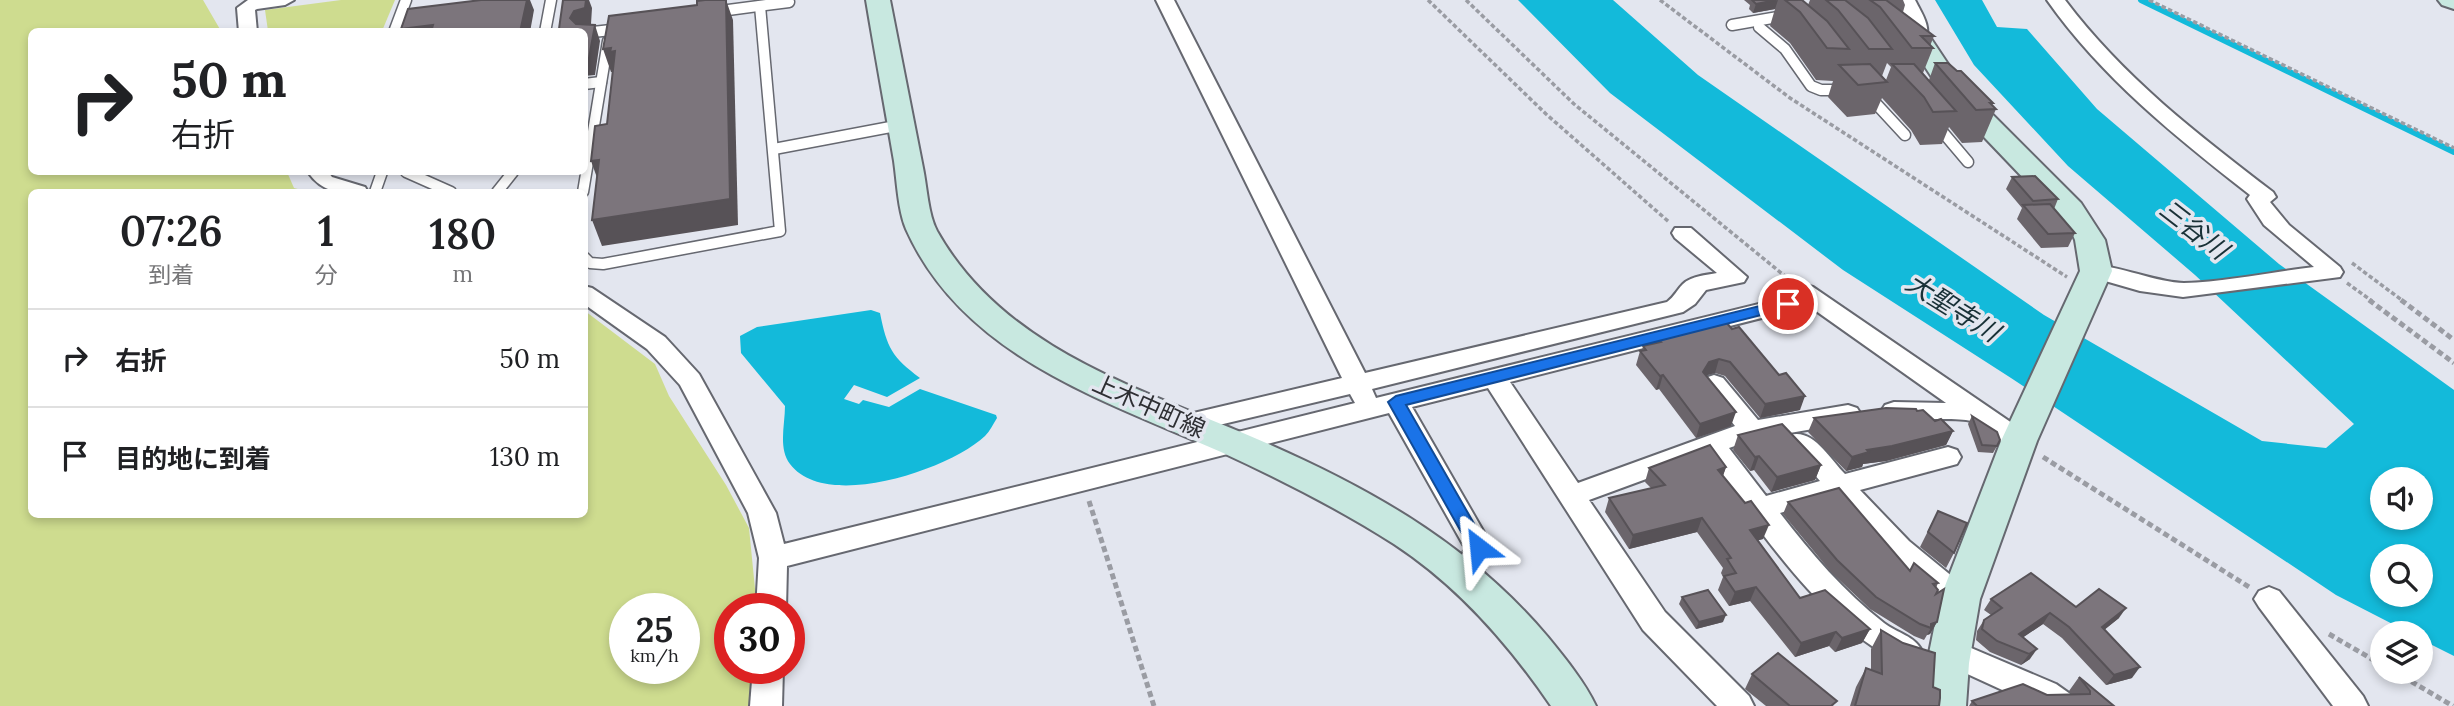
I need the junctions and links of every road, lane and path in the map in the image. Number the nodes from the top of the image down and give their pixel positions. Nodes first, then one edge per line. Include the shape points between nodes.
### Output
1 (285, 0) edge
2 (406, 0) edge
3 (551, 0) edge
4 (878, 0) edge
5 (1165, 0) edge
6 (1428, 0) edge
7 (1466, 0) edge
8 (1660, 0) edge
9 (1906, 0) edge
10 (2056, 0) edge
11 (2149, 0) edge
12 (789, 2) dead end
13 (760, 6) junction
14 (414, 12) edge
15 (702, 13) edge
16 (401, 14) junction
17 (1795, 14) edge
18 (1732, 25) dead end
19 (627, 27) edge
20 (1759, 27) dead end
21 (248, 28) edge
22 (396, 28) edge
23 (546, 28) edge
24 (610, 30) junction
25 (588, 33) edge
26 (1911, 34) joint
27 (1846, 79) edge
28 (601, 82) junction
29 (588, 84) edge
30 (1863, 89) junction
31 (1923, 109) edge
32 (901, 125) junction
33 (1905, 135) dead end
34 (2454, 148) edge
35 (774, 149) junction
36 (588, 161) edge
37 (1968, 162) dead end
38 (320, 175) edge
39 (413, 175) edge
40 (511, 175) edge
41 (348, 189) edge
42 (444, 189) edge
43 (499, 189) edge
44 (1683, 233) joint
45 (588, 261) edge
46 (2330, 268) junction
47 (2090, 285) junction
48 (1809, 295) junction
49 (588, 296) edge
50 (2454, 340) edge
51 (2454, 363) edge
52 (1494, 377) junction
53 (1356, 382) junction
54 (1714, 384) edge
55 (1396, 402) junction
56 (1369, 408) junction
57 (1974, 412) junction
58 (1185, 424) junction
59 (1782, 424) junction
60 (1752, 430) junction
61 (2019, 442) junction
62 (1232, 443) junction
63 (1712, 445) junction
64 (1948, 457) dead end
65 (1082, 480) junction
66 (1839, 487) junction
67 (1571, 496) junction
68 (1760, 508) junction
69 (773, 558) junction
70 (1467, 580) junction
71 (772, 593) edge
72 (2269, 599) joint
73 (1960, 600) junction
74 (2325, 632) dead end
75 (2370, 657) edge
76 (1949, 658) junction
77 (767, 684) edge
78 (2415, 684) edge
79 (766, 706) edge
80 (1154, 706) edge
81 (1575, 706) edge
82 (1738, 706) edge
83 (1945, 706) edge
84 (2062, 706) edge
85 (2352, 706) edge
86 (2453, 706) edge

1 - 21 street via 246,8
2 - 16 lane
3 - 23 lane
4 - 32 main road, 上木中町線
5 - 53 street
6 - 44 path via 1583,150
7 - 48 path via 1574,104
8 - 47 path via 1790,98
9 - 26 street via 1918,23
10 - 46 street via 2128,83 2266,197 2258,200 2261,207
11 - 34 path
12 - 13 lane
13 - 15 lane
13 - 35 lane
14 - 16 lane
16 - 22 lane
17 - 18 lane
19 - 24 lane
20 - 30 lane via 1785,49 1811,86
24 - 25 lane
24 - 28 lane
26 - 47 main road via 1945,87 2083,225 2090,240
27 - 30 lane
28 - 29 lane
28 - 36 lane
30 - 33 lane
31 - 37 lane
32 - 35 lane
32 - 58 main road, 上木中町線 via 920,227 943,270 969,302 1038,354
35 - 45 lane via 780,231 603,264
38 - 41 street
39 - 42 lane
40 - 43 lane
44 - 53 street via 1736,277 1699,284 1675,307 1649,315
46 - 47 street via 2183,290
46 - 50 path
46 - 51 path
47 - 61 main road
48 - 52 street
48 - 57 street
49 - 69 street via 656,343 690,380 762,513
52 - 55 street
52 - 67 street
53 - 56 street
53 - 58 street
54 - 60 street
55 - 56 street
55 - 70 street via 1479,548
56 - 62 street
57 - 59 street via 1879,411
57 - 61 street
58 - 62 main road, 上木中町線
59 - 60 street
59 - 66 street
60 - 63 street
61 - 72 path
61 - 73 main road
62 - 65 street
62 - 70 main road, 上木中町線 via 1409,534
63 - 67 street
63 - 68 street
64 - 66 street
65 - 69 street
65 - 80 path
66 - 68 street
66 - 73 street via 1899,550
67 - 82 street via 1654,621
68 - 76 street via 1813,573 1878,635 1899,648
69 - 71 street
70 - 81 main road, 上木中町線 via 1511,624
72 - 85 street
73 - 76 main road
74 - 75 path
76 - 83 main road
76 - 84 street via 2045,694
77 - 79 street
78 - 86 path

